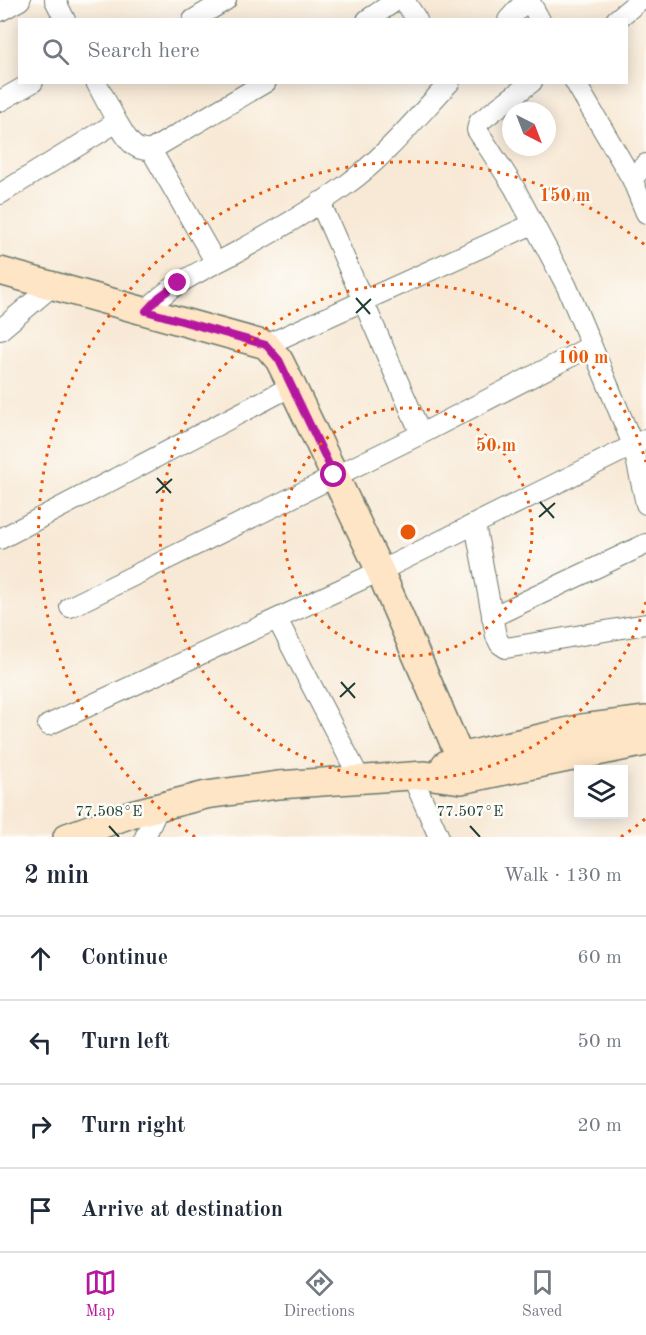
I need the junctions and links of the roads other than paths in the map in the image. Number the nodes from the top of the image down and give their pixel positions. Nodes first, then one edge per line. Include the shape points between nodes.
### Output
1 (20, 0) edge
2 (56, 0) edge
3 (226, 0) edge
4 (397, 0) edge
5 (404, 0) edge
6 (528, 0) edge
7 (640, 0) edge
8 (0, 11) edge
9 (64, 18) edge
10 (196, 18) edge
11 (371, 18) edge
12 (416, 18) edge
13 (510, 18) edge
14 (539, 18) edge
15 (618, 18) edge
16 (29, 84) edge
17 (97, 84) edge
18 (263, 84) edge
19 (448, 84) edge
20 (529, 84) edge
21 (576, 84) edge
22 (0, 100) edge
23 (117, 122) junction
24 (151, 150) junction
25 (646, 164) edge
26 (632, 179) junction
27 (0, 194) edge
28 (320, 202) junction
29 (646, 213) edge
30 (533, 224) junction
31 (216, 263) junction
32 (0, 271) edge
33 (51, 286) junction
34 (363, 299) junction
35 (146, 311) junction
36 (0, 330) edge
37 (266, 345) junction
38 (591, 345) junction
39 (292, 386) junction
40 (421, 434) junction
41 (640, 442) edge
42 (334, 475) junction
43 (646, 504) edge
44 (475, 524) junction
45 (0, 539) edge
46 (646, 544) edge
47 (380, 572) junction
48 (70, 607) dead end
49 (492, 617) junction
50 (277, 619) junction
51 (646, 624) edge
52 (646, 720) edge
53 (48, 725) dead end
54 (646, 742) edge
55 (460, 757) junction
56 (419, 776) junction
57 (361, 781) junction
58 (159, 807) junction
59 (67, 837) edge
60 (145, 837) edge
61 (439, 837) edge

1 - 8 street
2 - 9 street
3 - 10 street
4 - 11 street
5 - 12 street
6 - 13 street
6 - 14 street
7 - 15 street
16 - 22 street
17 - 23 street
18 - 24 street
19 - 28 street via 375,161
20 - 30 street via 479,122 477,130
21 - 26 street
23 - 24 street via 132,145 141,151
23 - 27 street
24 - 31 street
25 - 26 street
26 - 29 street
28 - 31 street
28 - 34 street
30 - 34 street
30 - 38 street via 567,287
31 - 35 street via 178,283
32 - 33 street
33 - 35 street
33 - 36 street
34 - 37 street
34 - 40 street
35 - 37 street
37 - 39 street
38 - 40 street
38 - 41 street
39 - 42 street
39 - 45 street
40 - 42 street
41 - 43 street
41 - 44 street
42 - 47 street
42 - 48 street
44 - 47 street
44 - 49 street
46 - 49 street
47 - 50 street
47 - 55 street
49 - 51 street via 496,636 506,648
50 - 53 street
50 - 57 street
52 - 55 street via 582,728
54 - 56 street via 461,780
55 - 56 street
56 - 57 street
56 - 61 street
57 - 58 street via 278,785 206,795
58 - 59 street
58 - 60 street

